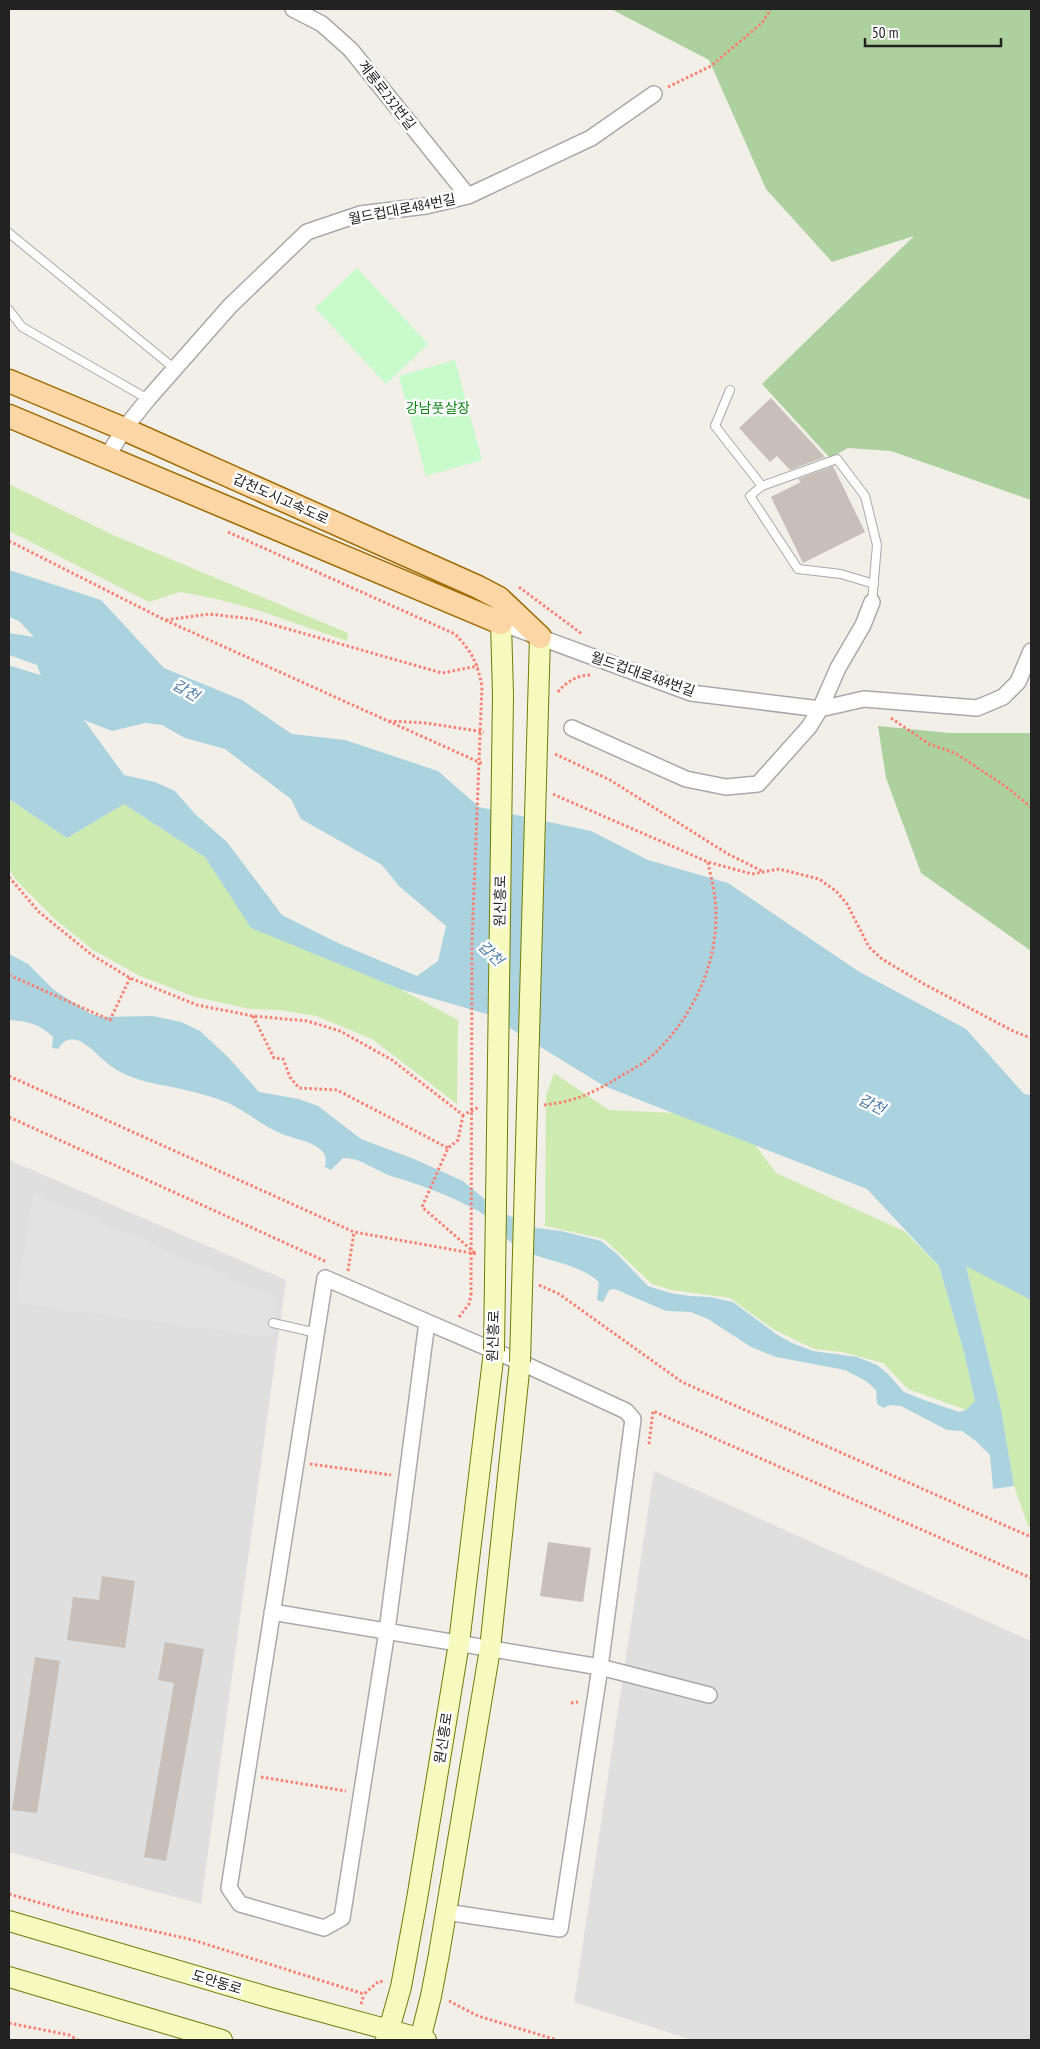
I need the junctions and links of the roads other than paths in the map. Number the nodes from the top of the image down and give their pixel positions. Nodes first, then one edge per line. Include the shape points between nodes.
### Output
1 (293, 9) edge
2 (314, 12) edge
3 (654, 94) road end
4 (468, 196) junction
5 (9, 233) edge
6 (9, 240) edge
7 (26, 248) junction
8 (9, 310) edge
9 (174, 369) junction
10 (9, 382) edge
11 (730, 390) dead end
12 (148, 398) junction
13 (9, 416) edge
14 (124, 429) junction
15 (107, 457) junction
16 (762, 486) junction
17 (874, 584) junction
18 (872, 602) joint
19 (501, 623) junction
20 (540, 638) junction
21 (1031, 651) edge
22 (820, 710) junction
23 (572, 728) dead end
24 (426, 1322) junction
25 (273, 1323) dead end
26 (317, 1333) junction
27 (494, 1351) junction
28 (520, 1362) junction
29 (272, 1612) junction
30 (387, 1631) junction
31 (459, 1643) junction
32 (490, 1648) junction
33 (600, 1667) junction
34 (710, 1695) dead end
35 (446, 1912) junction
36 (9, 1921) edge
37 (9, 1977) edge
38 (388, 2035) edge
39 (222, 2040) edge
40 (422, 2040) edge

1 - 2 street, 계룡로232번길
2 - 4 street, 계룡로232번길 via 322,24 351,50
3 - 4 street, 월드컵대로484번길 via 591,138
4 - 9 street, 월드컵대로484번길 via 426,206 360,214 307,232 230,306
5 - 7 lane
6 - 7 lane
7 - 9 lane
8 - 12 lane via 22,327
9 - 12 street, 월드컵대로484번길
10 - 14 main road, 갑천도시고속도로
11 - 16 lane via 715,426
12 - 14 street, 월드컵대로484번길
13 - 15 main road, 갑천도시고속도로
14 - 15 street, 월드컵대로484번길
14 - 20 main road, 갑천도시고속도로 via 478,587 499,598
15 - 19 main road, 갑천도시고속도로
16 - 17 lane via 750,496 798,569 841,574
16 - 17 lane via 837,459 865,496 877,545
17 - 18 lane
18 - 22 street
19 - 20 street, 월드컵대로484번길
19 - 27 street, 원신흥로, bridge via 503,695
20 - 22 street, 월드컵대로484번길 via 691,693
20 - 28 street, 원신흥로, bridge
21 - 22 street, 월드컵대로484번길 via 1018,682 1003,697 977,708 864,699
22 - 23 street via 758,784 726,787 686,779
24 - 26 street via 325,1278
24 - 27 street
24 - 30 street
25 - 26 lane
26 - 29 street
27 - 28 street
27 - 31 street, 원신흥로
28 - 32 street, 원신흥로
28 - 33 street via 626,1411 632,1419
29 - 30 street
29 - 30 street via 229,1888 240,1904 324,1928 342,1918
30 - 31 street
31 - 32 street
31 - 38 street, 원신흥로 via 401,1987
32 - 33 street
32 - 35 street, 원신흥로
33 - 34 street
33 - 35 street via 560,1929
35 - 40 street, 원신흥로
36 - 38 street, 도안동로
37 - 39 street
38 - 40 street, 도안동로

